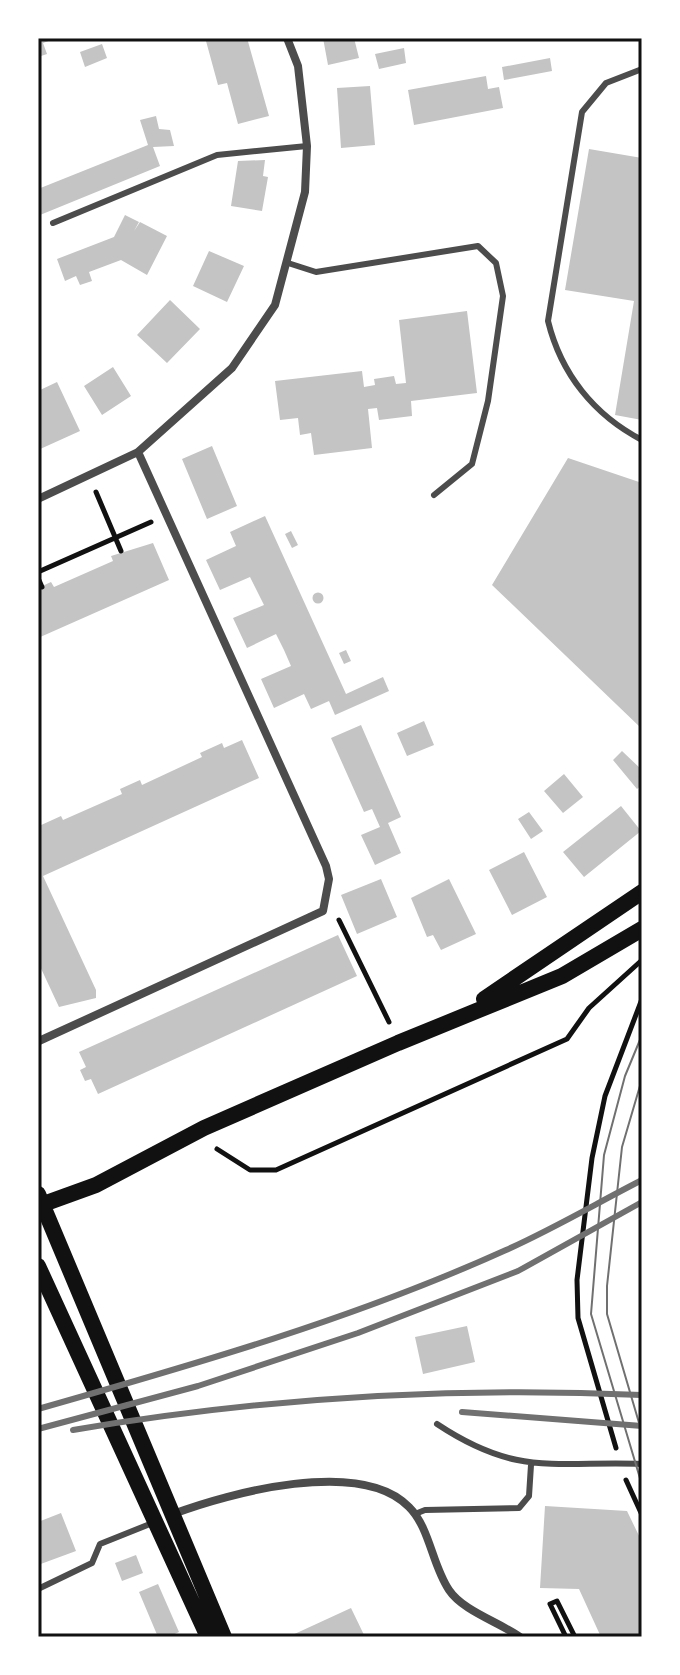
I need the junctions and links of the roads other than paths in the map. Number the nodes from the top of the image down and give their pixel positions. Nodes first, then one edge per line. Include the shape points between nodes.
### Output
1 (287, 38) edge
2 (642, 69) edge
3 (307, 146) junction
4 (53, 223) dead end
5 (288, 263) junction
6 (642, 440) edge
7 (138, 452) junction
8 (434, 495) dead end
9 (38, 499) edge
10 (642, 892) edge
11 (642, 929) edge
12 (448, 1021) junction
13 (38, 1042) edge
14 (39, 1202) edge
15 (38, 1266) edge
16 (437, 1424) dead end
17 (642, 1464) edge
18 (531, 1465) junction
19 (173, 1514) junction
20 (415, 1514) junction
21 (157, 1521) junction
22 (38, 1589) edge
23 (208, 1637) edge
24 (224, 1637) edge
25 (520, 1637) edge

1 - 3 street via 298,66
2 - 6 lane via 606,83 582,112 548,321 556,353 582,392 621,429
3 - 4 lane via 217,155
3 - 5 street via 305,192
5 - 7 street via 275,305 232,368
5 - 8 lane via 316,272 478,246 496,263 503,296 488,401 472,464
7 - 9 street
7 - 13 street via 326,866 328,898 323,911
10 - 12 main road
11 - 12 main road via 562,976
12 - 14 main road via 204,1128 96,1185
14 - 19 main road via 70,1263
15 - 21 main road
16 - 18 lane via 467,1444
17 - 18 lane
18 - 20 lane via 529,1496 519,1508
19 - 20 street via 253,1489 343,1483 384,1490
19 - 21 lane
19 - 24 main road
20 - 25 street via 450,1592
21 - 22 lane via 100,1544 92,1563
21 - 23 main road

